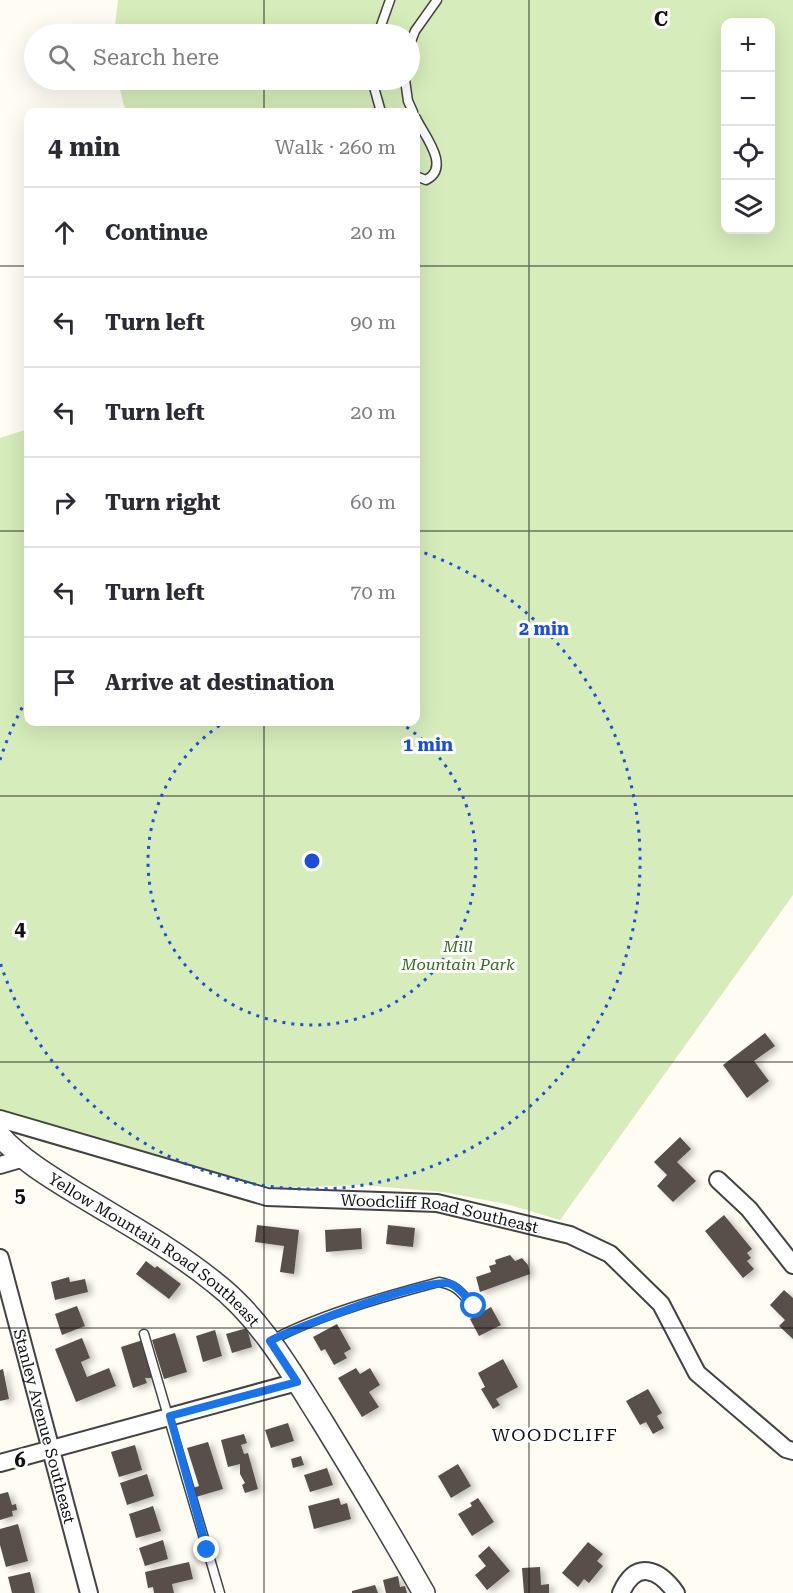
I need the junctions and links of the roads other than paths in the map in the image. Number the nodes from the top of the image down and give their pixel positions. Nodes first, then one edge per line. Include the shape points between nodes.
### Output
1 (390, 0) edge
2 (436, 0) edge
3 (382, 24) edge
4 (420, 24) edge
5 (375, 90) edge
6 (406, 90) edge
7 (380, 108) edge
8 (411, 108) edge
9 (420, 126) edge
10 (420, 178) edge
11 (0, 1119) edge
12 (0, 1136) edge
13 (24, 1158) junction
14 (0, 1165) edge
15 (718, 1180) dead end
16 (0, 1258) edge
17 (793, 1265) edge
18 (474, 1306) dead end
19 (144, 1334) dead end
20 (270, 1341) junction
21 (297, 1382) junction
22 (170, 1416) junction
23 (51, 1450) junction
24 (793, 1451) edge
25 (0, 1463) edge
26 (88, 1593) edge
27 (220, 1593) edge
28 (424, 1593) edge
29 (621, 1593) edge
30 (676, 1593) edge

1 - 3 lane
2 - 4 lane
5 - 7 lane
6 - 8 lane
9 - 10 lane via 437,166 431,177
11 - 24 street, Woodcliff Road Southeast via 267,1197 437,1203 570,1235 610,1254 662,1304 698,1373
12 - 13 street, Yellow Mountain Road Southeast
13 - 14 street
13 - 20 street, Yellow Mountain Road Southeast via 215,1282
15 - 17 street via 749,1209
16 - 23 street, Stanley Avenue Southeast
18 - 20 lane via 456,1288 439,1282 289,1330
19 - 22 lane
20 - 21 street, Yellow Mountain Road Southeast
21 - 22 street
21 - 28 street, Yellow Mountain Road Southeast
22 - 23 street
22 - 27 lane
23 - 25 street
23 - 26 street, Stanley Avenue Southeast
29 - 30 street via 632,1577 650,1571 665,1578

